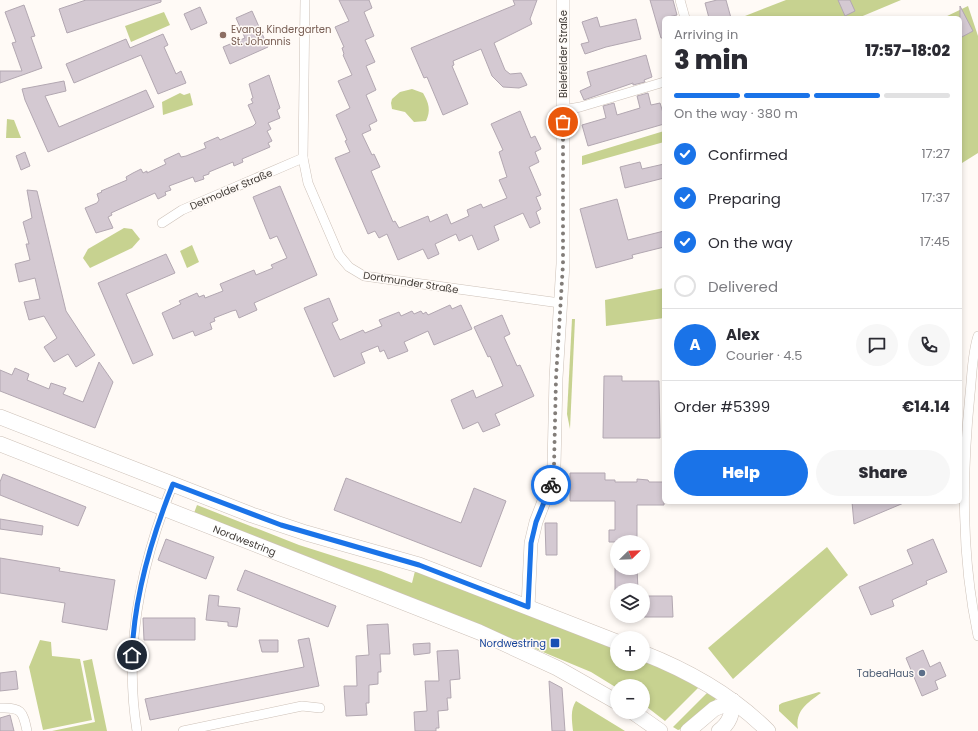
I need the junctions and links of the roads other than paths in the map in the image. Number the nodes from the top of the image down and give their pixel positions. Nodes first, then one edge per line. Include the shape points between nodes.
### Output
1 (305, 0) edge
2 (563, 0) edge
3 (680, 0) edge
4 (684, 16) edge
5 (662, 83) edge
6 (563, 110) junction
7 (303, 158) junction
8 (162, 223) dead end
9 (560, 303) junction
10 (978, 336) edge
11 (0, 417) edge
12 (0, 444) edge
13 (173, 484) junction
14 (164, 508) junction
15 (528, 607) junction
16 (978, 636) edge
17 (610, 639) edge
18 (650, 656) edge
19 (610, 698) edge
20 (733, 701) junction
21 (0, 708) edge
22 (320, 708) dead end
23 (643, 719) edge
24 (27, 731) edge
25 (137, 731) edge
26 (183, 731) edge
27 (660, 731) edge
28 (688, 731) edge
29 (719, 731) edge
30 (768, 731) edge

1 - 7 street, Dortmunder Straße
2 - 6 street, Bielefelder Straße
3 - 4 street
5 - 6 street
6 - 9 street, Bielefelder Straße via 563,264
7 - 8 street, Detmolder Straße via 182,210
7 - 9 street, Dortmunder Straße via 308,183 339,255 349,267 364,276
9 - 15 street, Bielefelder Straße via 554,472 531,543
10 - 16 street via 966,442 963,501 968,576
11 - 13 main road
12 - 14 main road, Nordwestring
13 - 14 street
13 - 15 main road via 281,525 419,565
14 - 19 main road, Nordwestring via 485,634 557,668
14 - 25 street via 138,596 133,634 133,704
15 - 17 main road
18 - 20 main road via 696,677
20 - 28 main road via 714,709
20 - 29 main road via 732,715
20 - 30 main road
21 - 24 street via 20,710
22 - 26 street via 302,706
23 - 27 main road

